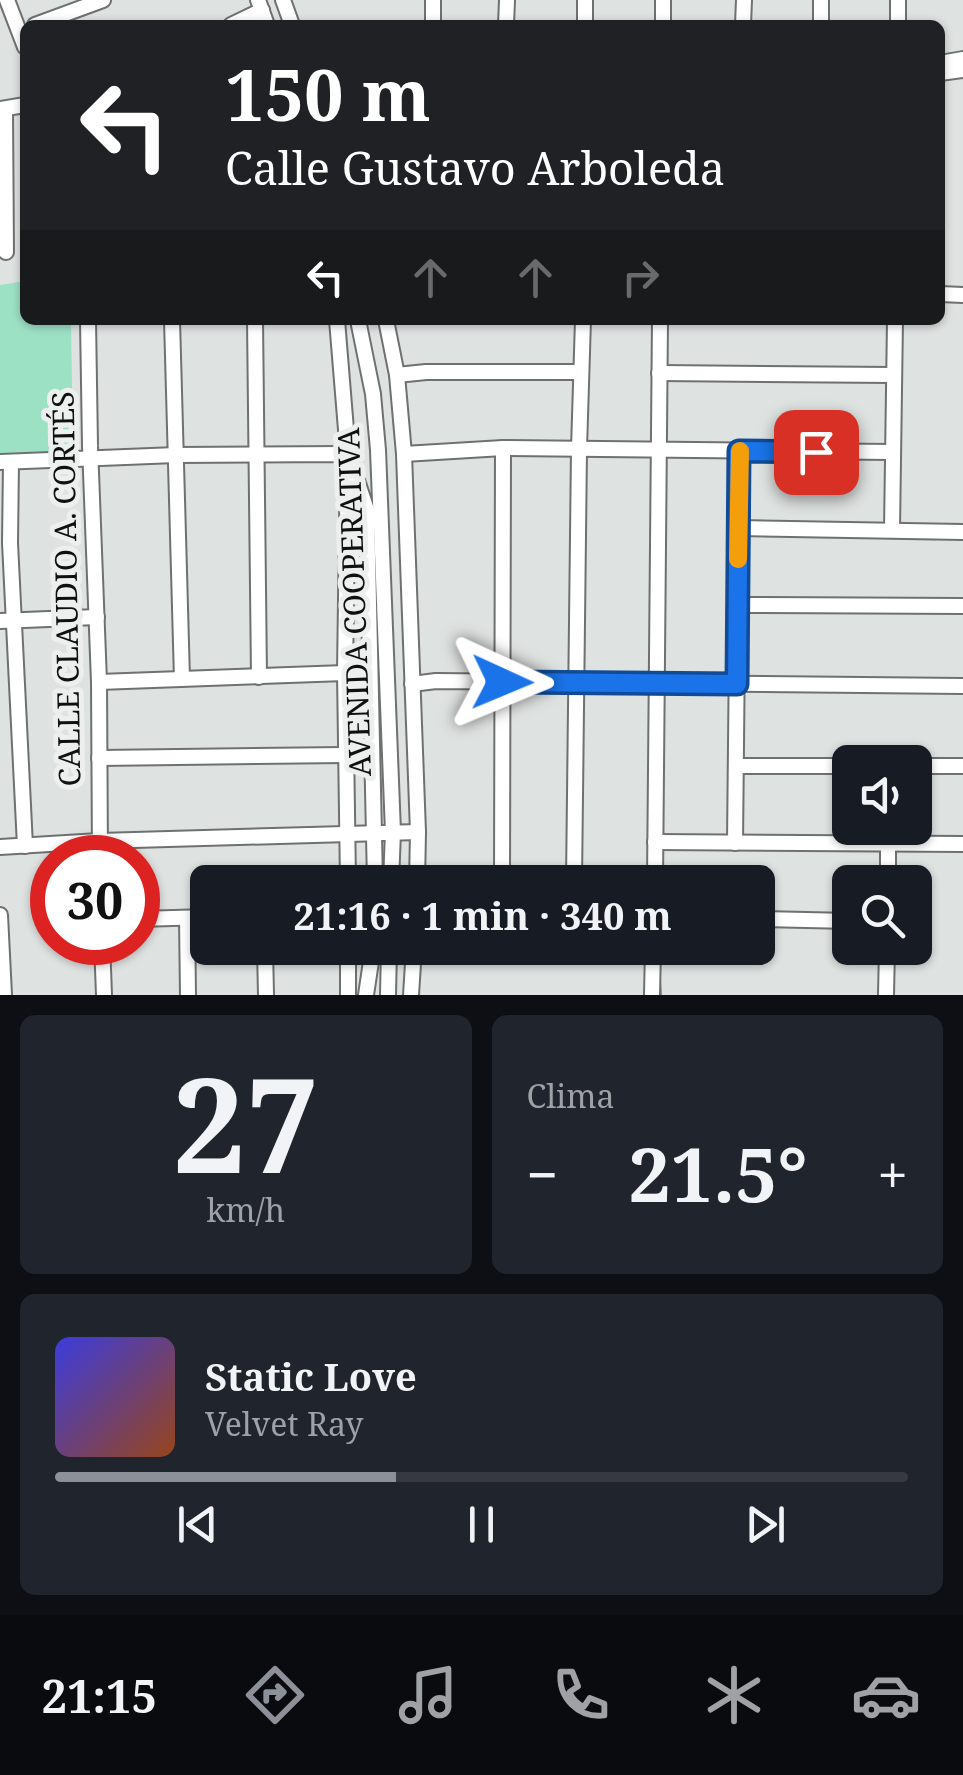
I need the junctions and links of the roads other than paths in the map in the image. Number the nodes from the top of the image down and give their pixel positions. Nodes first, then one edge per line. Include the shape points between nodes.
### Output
1 (7, 0) edge
2 (103, 0) edge
3 (49, 20) edge
4 (20, 26) edge
5 (3, 109) edge
6 (3, 252) edge
7 (88, 325) edge
8 (172, 325) edge
9 (255, 325) edge
10 (337, 325) edge
11 (359, 325) edge
12 (387, 325) edge
13 (583, 325) edge
14 (660, 325) edge
15 (894, 325) edge
16 (580, 372) junction
17 (659, 373) junction
18 (397, 375) junction
19 (894, 375) junction
20 (503, 448) junction
21 (579, 449) junction
22 (658, 450) junction
23 (739, 451) junction
24 (893, 452) junction
25 (258, 454) junction
26 (348, 454) junction
27 (404, 454) junction
28 (176, 455) junction
29 (92, 460) junction
30 (5, 462) edge
31 (739, 528) junction
32 (892, 530) junction
33 (963, 532) edge
34 (5, 544) edge
35 (737, 605) junction
36 (963, 606) edge
37 (97, 617) junction
38 (7, 620) edge
39 (346, 674) junction
40 (259, 677) junction
41 (182, 679) junction
42 (98, 682) junction
43 (502, 682) junction
44 (577, 683) junction
45 (657, 683) junction
46 (412, 684) junction
47 (737, 684) junction
48 (963, 686) edge
49 (346, 755) junction
50 (100, 758) junction
51 (736, 766) junction
52 (832, 766) edge
53 (932, 766) edge
54 (963, 766) edge
55 (393, 832) junction
56 (418, 832) junction
57 (349, 834) junction
58 (375, 834) junction
59 (99, 835) edge
60 (160, 839) edge
61 (656, 842) junction
62 (736, 843) junction
63 (832, 844) edge
64 (932, 844) edge
65 (963, 844) edge
66 (24, 846) junction
67 (30, 846) edge
68 (0, 847) edge
69 (348, 865) edge
70 (375, 865) edge
71 (392, 865) edge
72 (417, 865) edge
73 (502, 865) edge
74 (574, 865) edge
75 (655, 865) edge
76 (0, 914) edge
77 (186, 918) junction
78 (190, 918) edge
79 (160, 919) edge
80 (775, 919) edge
81 (832, 921) edge
82 (0, 934) edge
83 (103, 965) edge
84 (265, 965) edge
85 (348, 965) edge
86 (370, 965) edge
87 (389, 965) edge
88 (413, 965) edge
89 (653, 965) edge
90 (887, 965) edge
91 (4, 995) edge
92 (104, 995) edge
93 (188, 995) edge
94 (266, 995) edge
95 (348, 995) edge
96 (366, 995) edge
97 (388, 995) edge
98 (411, 995) edge
99 (652, 995) edge
100 (886, 995) edge

1 - 4 street
2 - 3 street
5 - 6 street
7 - 29 street, CALLE CLAUDIO A. CORTÉS
8 - 28 street
9 - 25 street
10 - 26 street
11 - 55 street, AVENIDA COOPERATIVA via 374,394
12 - 18 street, AVENIDA COOPERATIVA
13 - 16 street
14 - 17 street
15 - 19 street
16 - 18 street
16 - 21 street
17 - 19 street
17 - 22 street
18 - 27 street, AVENIDA COOPERATIVA
19 - 24 street
20 - 21 street
20 - 27 street
20 - 43 street
21 - 22 street
21 - 44 street
22 - 23 street
22 - 45 street
23 - 24 street
23 - 31 street
24 - 32 street
25 - 26 street
25 - 28 street
25 - 40 street
26 - 39 street
26 - 58 street via 366,510
27 - 46 street, AVENIDA COOPERATIVA
28 - 29 street
28 - 41 street
29 - 30 street
29 - 37 street, CALLE CLAUDIO A. CORTÉS
30 - 34 street
31 - 32 street
31 - 35 street
32 - 33 street
34 - 38 street
35 - 36 street
35 - 47 street
37 - 38 street
37 - 42 street, CALLE CLAUDIO A. CORTÉS
38 - 66 street
39 - 40 street
39 - 49 street
40 - 41 street
41 - 42 street
42 - 50 street, CALLE CLAUDIO A. CORTÉS
43 - 44 street
43 - 46 street
43 - 73 street
44 - 45 street
44 - 74 street
45 - 47 street
45 - 61 street
46 - 56 street, AVENIDA COOPERATIVA
47 - 48 street
47 - 51 street
49 - 50 street
49 - 57 street
50 - 59 street, CALLE CLAUDIO A. CORTÉS
51 - 52 street
51 - 62 street
53 - 54 street
55 - 56 street
55 - 58 street
55 - 71 street, AVENIDA COOPERATIVA
56 - 72 street, AVENIDA COOPERATIVA
57 - 58 street
57 - 60 street
57 - 69 street
58 - 70 street
61 - 62 street
61 - 75 street
62 - 63 street
64 - 65 street
66 - 67 street
66 - 68 street
76 - 82 street
77 - 78 street
77 - 79 street
77 - 93 street
80 - 81 street
82 - 91 street
83 - 92 street
84 - 94 street
85 - 95 street
86 - 96 street
87 - 97 street
88 - 98 street
89 - 99 street
90 - 100 street

